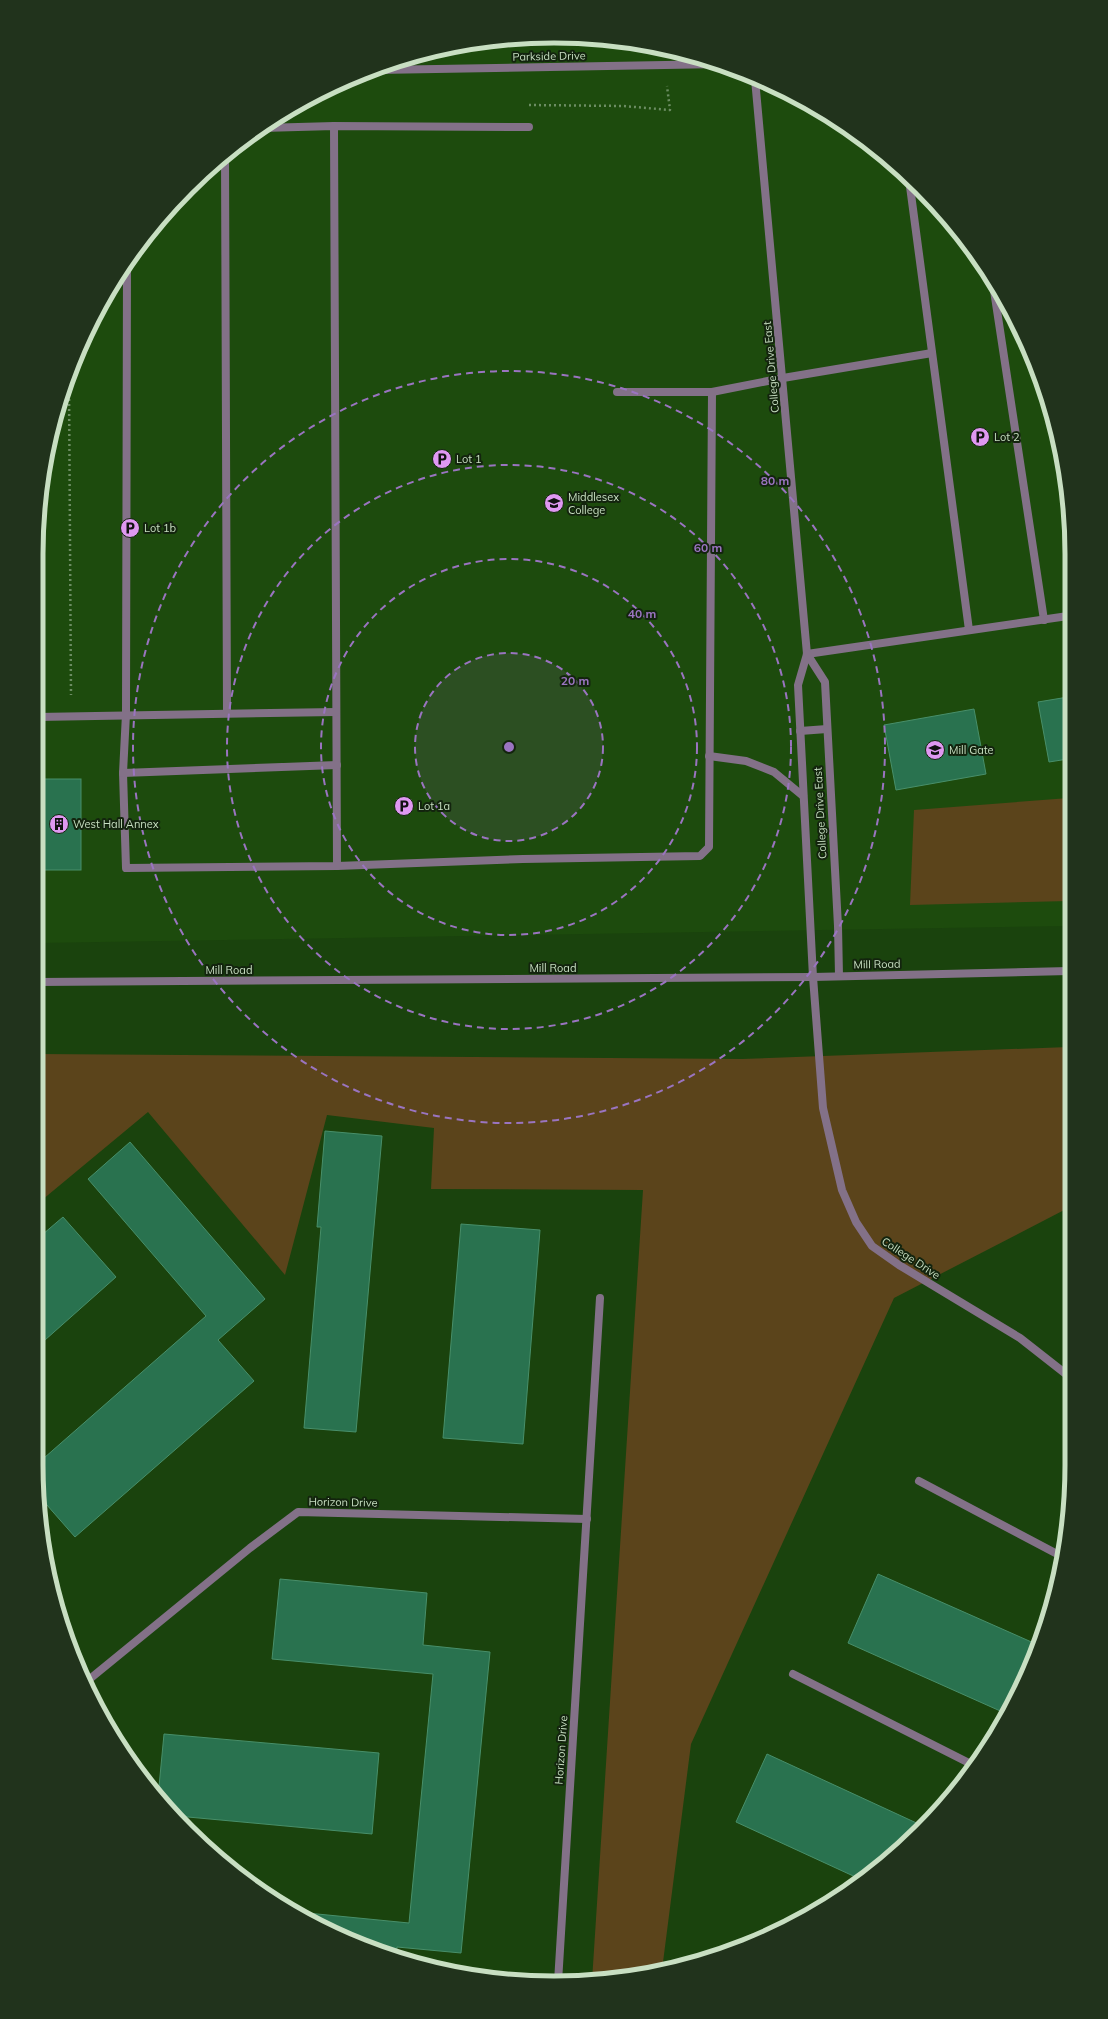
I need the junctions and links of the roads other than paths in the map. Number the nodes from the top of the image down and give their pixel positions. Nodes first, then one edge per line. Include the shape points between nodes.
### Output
1 (700, 64) edge
2 (391, 70) edge
3 (756, 85) edge
4 (334, 126) junction
5 (529, 127) dead end
6 (272, 128) edge
7 (225, 164) edge
8 (910, 188) edge
9 (127, 273) edge
10 (995, 294) edge
11 (932, 353) junction
12 (783, 378) junction
13 (617, 392) dead end
14 (712, 392) junction
15 (1065, 616) edge
16 (1044, 620) junction
17 (969, 630) junction
18 (807, 654) junction
19 (336, 712) junction
20 (227, 713) junction
21 (126, 714) junction
22 (43, 716) edge
23 (826, 729) junction
24 (800, 731) junction
25 (709, 756) junction
26 (337, 765) junction
27 (123, 773) junction
28 (803, 796) junction
29 (337, 866) junction
30 (1065, 971) edge
31 (839, 976) junction
32 (812, 977) junction
33 (43, 982) edge
34 (600, 1298) dead end
35 (1065, 1374) edge
36 (918, 1481) dead end
37 (587, 1519) junction
38 (1057, 1553) edge
39 (793, 1674) dead end
40 (90, 1679) edge
41 (969, 1763) edge
42 (558, 1976) edge

1 - 2 street, Parkside Drive
3 - 12 street, College Drive East
4 - 5 street
4 - 6 street
4 - 19 street
7 - 20 street
8 - 11 street
9 - 21 street
10 - 16 street
11 - 12 street
11 - 17 street
12 - 14 street
12 - 18 street, College Drive East
13 - 14 street
14 - 25 street
15 - 16 street
16 - 17 street
17 - 18 street
18 - 23 street, College Drive East via 825,682
18 - 24 street, College Drive East via 798,685
19 - 20 street
19 - 26 street
20 - 21 street
21 - 22 street
21 - 27 street
23 - 24 street
23 - 31 street, College Drive East
24 - 28 street, College Drive East
25 - 28 street via 746,761 774,772
25 - 29 street via 709,847 700,856
26 - 27 street
26 - 29 street
27 - 29 street via 126,868
28 - 32 street, College Drive East
30 - 31 street, Mill Road
31 - 32 street, Mill Road
32 - 33 street, Mill Road
32 - 35 street, College Drive via 823,1108 842,1190 856,1222 877,1250 899,1266 1020,1338
34 - 37 street, Horizon Drive
36 - 38 street
37 - 40 street, Horizon Drive via 298,1512
37 - 42 street, Horizon Drive
39 - 41 street

